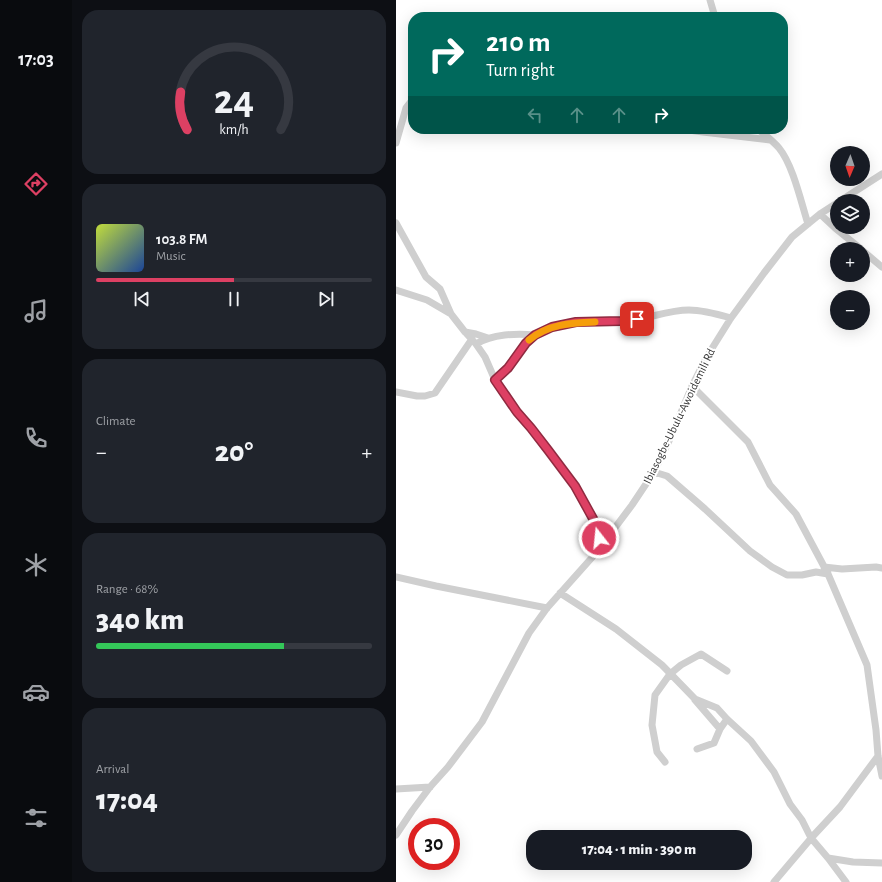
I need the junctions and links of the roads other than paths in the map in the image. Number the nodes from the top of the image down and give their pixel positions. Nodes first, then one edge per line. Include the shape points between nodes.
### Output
1 (710, 0) edge
2 (714, 12) edge
3 (408, 105) edge
4 (720, 134) edge
5 (763, 134) edge
6 (770, 140) junction
7 (396, 143) edge
8 (882, 174) edge
9 (851, 194) edge
10 (830, 208) edge
11 (820, 214) junction
12 (396, 223) edge
13 (808, 224) junction
14 (852, 242) edge
15 (870, 257) edge
16 (882, 267) edge
17 (396, 290) edge
18 (451, 314) junction
19 (731, 318) junction
20 (465, 332) junction
21 (535, 335) junction
22 (488, 338) junction
23 (474, 341) junction
24 (495, 380) junction
25 (692, 386) junction
26 (396, 392) edge
27 (654, 472) junction
28 (597, 527) junction
29 (610, 535) junction
30 (596, 553) junction
31 (882, 568) edge
32 (826, 570) junction
33 (396, 577) edge
34 (560, 594) junction
35 (547, 608) junction
36 (727, 672) dead end
37 (670, 674) junction
38 (695, 700) junction
39 (726, 719) junction
40 (879, 727) edge
41 (720, 729) junction
42 (696, 749) dead end
43 (878, 756) junction
44 (665, 762) dead end
45 (882, 776) edge
46 (430, 787) junction
47 (396, 789) edge
48 (396, 835) edge
49 (811, 838) junction
50 (828, 858) junction
51 (882, 863) edge
52 (774, 882) edge
53 (846, 882) edge

1 - 2 street
3 - 7 street
4 - 6 street
5 - 6 street
6 - 13 street via 779,148 788,164
8 - 9 street
10 - 11 street, Ibiasogbe-Ubulu-Awoidemili Rd
11 - 13 street, Ibiasogbe-Ubulu-Awoidemili Rd
11 - 14 street
12 - 18 street via 426,278 440,289
13 - 19 street, Ibiasogbe-Ubulu-Awoidemili Rd via 792,237
15 - 16 street
17 - 18 street via 427,300
18 - 20 street
19 - 21 street via 701,310 686,310 637,319 570,324 552,327
19 - 25 street, Ibiasogbe-Ubulu-Awoidemili Rd
20 - 22 street
20 - 23 street
21 - 22 street
21 - 24 street
22 - 23 street
23 - 24 street
23 - 26 street via 435,393 417,396
24 - 28 street via 564,471
25 - 27 street, Ibiasogbe-Ubulu-Awoidemili Rd
25 - 32 street via 748,442 770,485 796,514
27 - 29 street, Ibiasogbe-Ubulu-Awoidemili Rd
27 - 32 street via 667,476 750,551 787,576
28 - 29 street
28 - 30 street via 599,538
29 - 30 street, Ibiasogbe-Ubulu-Awoidemili Rd
30 - 34 street, Ibiasogbe-Ubulu-Awoidemili Rd
31 - 32 street
32 - 40 street via 867,665
33 - 35 street
34 - 35 street, Ibiasogbe-Ubulu-Awoidemili Rd
34 - 37 street via 616,629
35 - 46 street, Ibiasogbe-Ubulu-Awoidemili Rd via 529,633 482,722
36 - 37 street via 701,654
37 - 38 street
37 - 44 street via 655,695 652,725 657,752
38 - 39 street via 717,708
38 - 41 street
39 - 41 street
39 - 49 street via 751,741 774,772
40 - 43 street
41 - 42 street via 714,743
43 - 45 street
43 - 49 street via 840,807
46 - 47 street
46 - 48 street, Ibiasogbe-Ubulu-Awoidemili Rd
49 - 50 street
49 - 52 street
50 - 51 street
50 - 53 street

